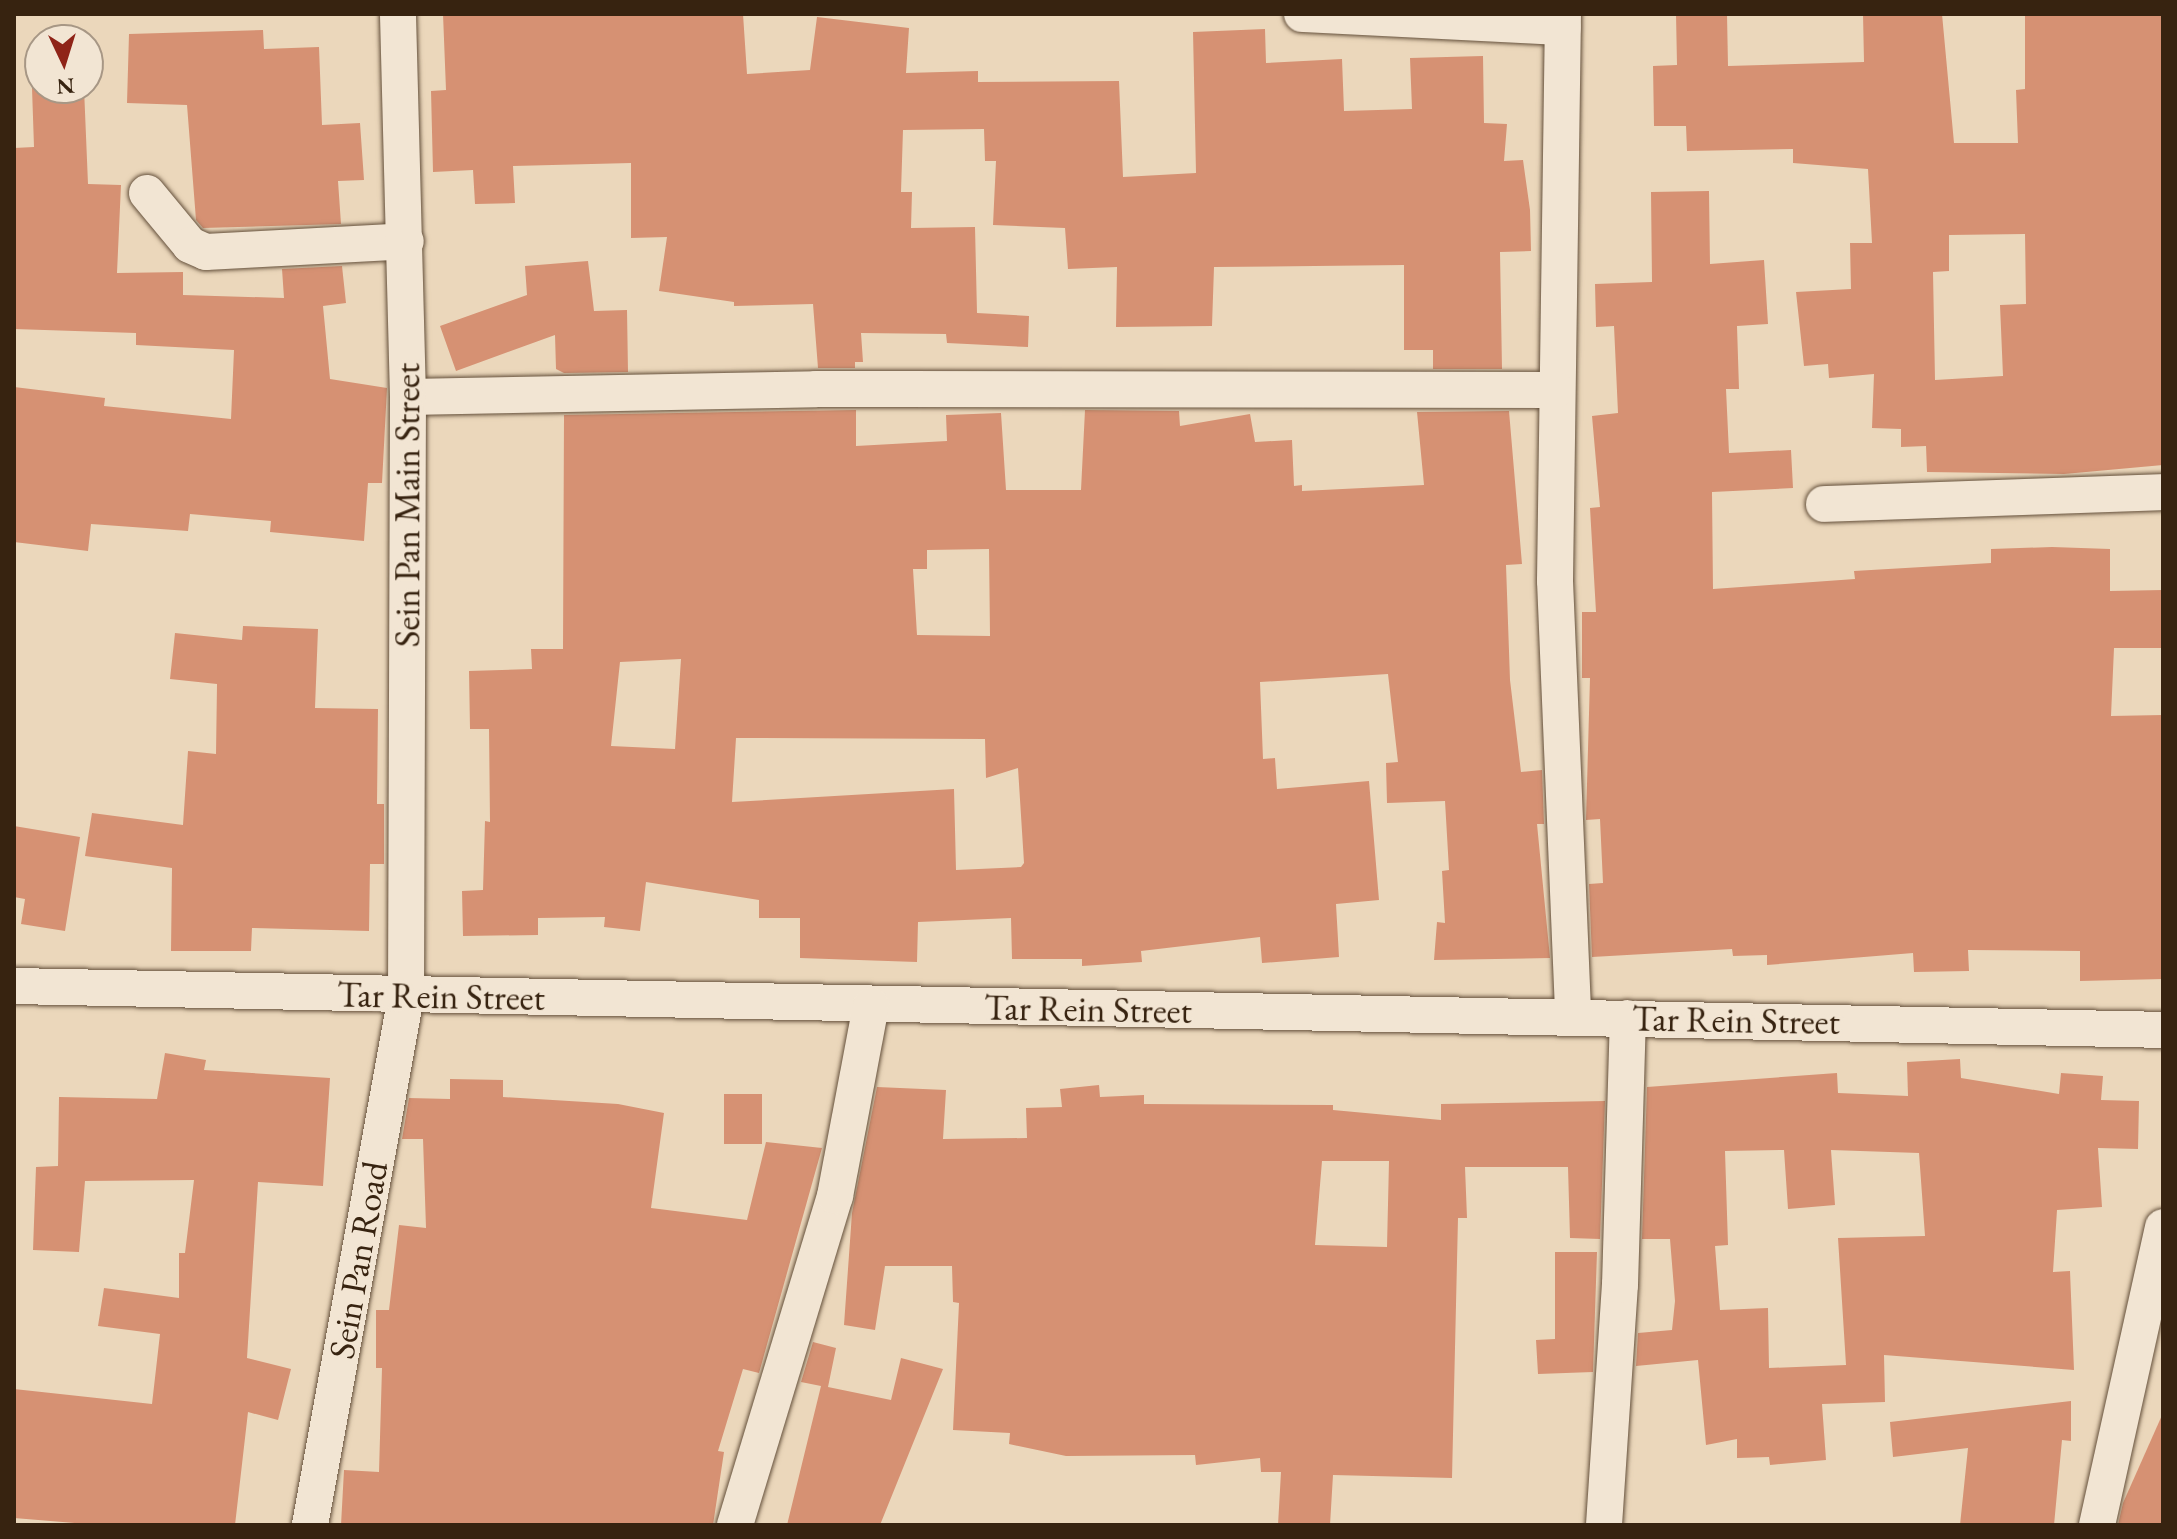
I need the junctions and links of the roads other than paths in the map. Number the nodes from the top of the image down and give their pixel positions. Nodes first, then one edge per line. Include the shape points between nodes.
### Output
1 (398, 14) edge
2 (1302, 14) edge
3 (1563, 20) edge
4 (147, 193) dead end
5 (406, 241) junction
6 (1556, 390) junction
7 (408, 397) junction
8 (2163, 492) edge
9 (1824, 504) dead end
10 (14, 986) edge
11 (406, 996) junction
12 (871, 1005) junction
13 (1573, 1017) junction
14 (1628, 1018) junction
15 (2163, 1030) edge
16 (2163, 1227) edge
17 (310, 1525) edge
18 (735, 1525) edge
19 (1604, 1525) edge
20 (2097, 1525) edge

1 - 5 street, Sein Pan Main Street
2 - 3 street
3 - 6 street
4 - 5 street via 190,245 206,252
5 - 7 street, Sein Pan Main Street
6 - 7 street via 816,389
6 - 13 street via 1555,581
7 - 11 street, Sein Pan Main Street
8 - 9 street
10 - 11 street, Tar Rein Street
11 - 12 street, Tar Rein Street
11 - 17 street, Sein Pan Road
12 - 13 street, Tar Rein Street
12 - 18 street via 835,1196
13 - 14 street, Tar Rein Street
14 - 15 street, Tar Rein Street
14 - 19 street via 1620,1285
16 - 20 street

